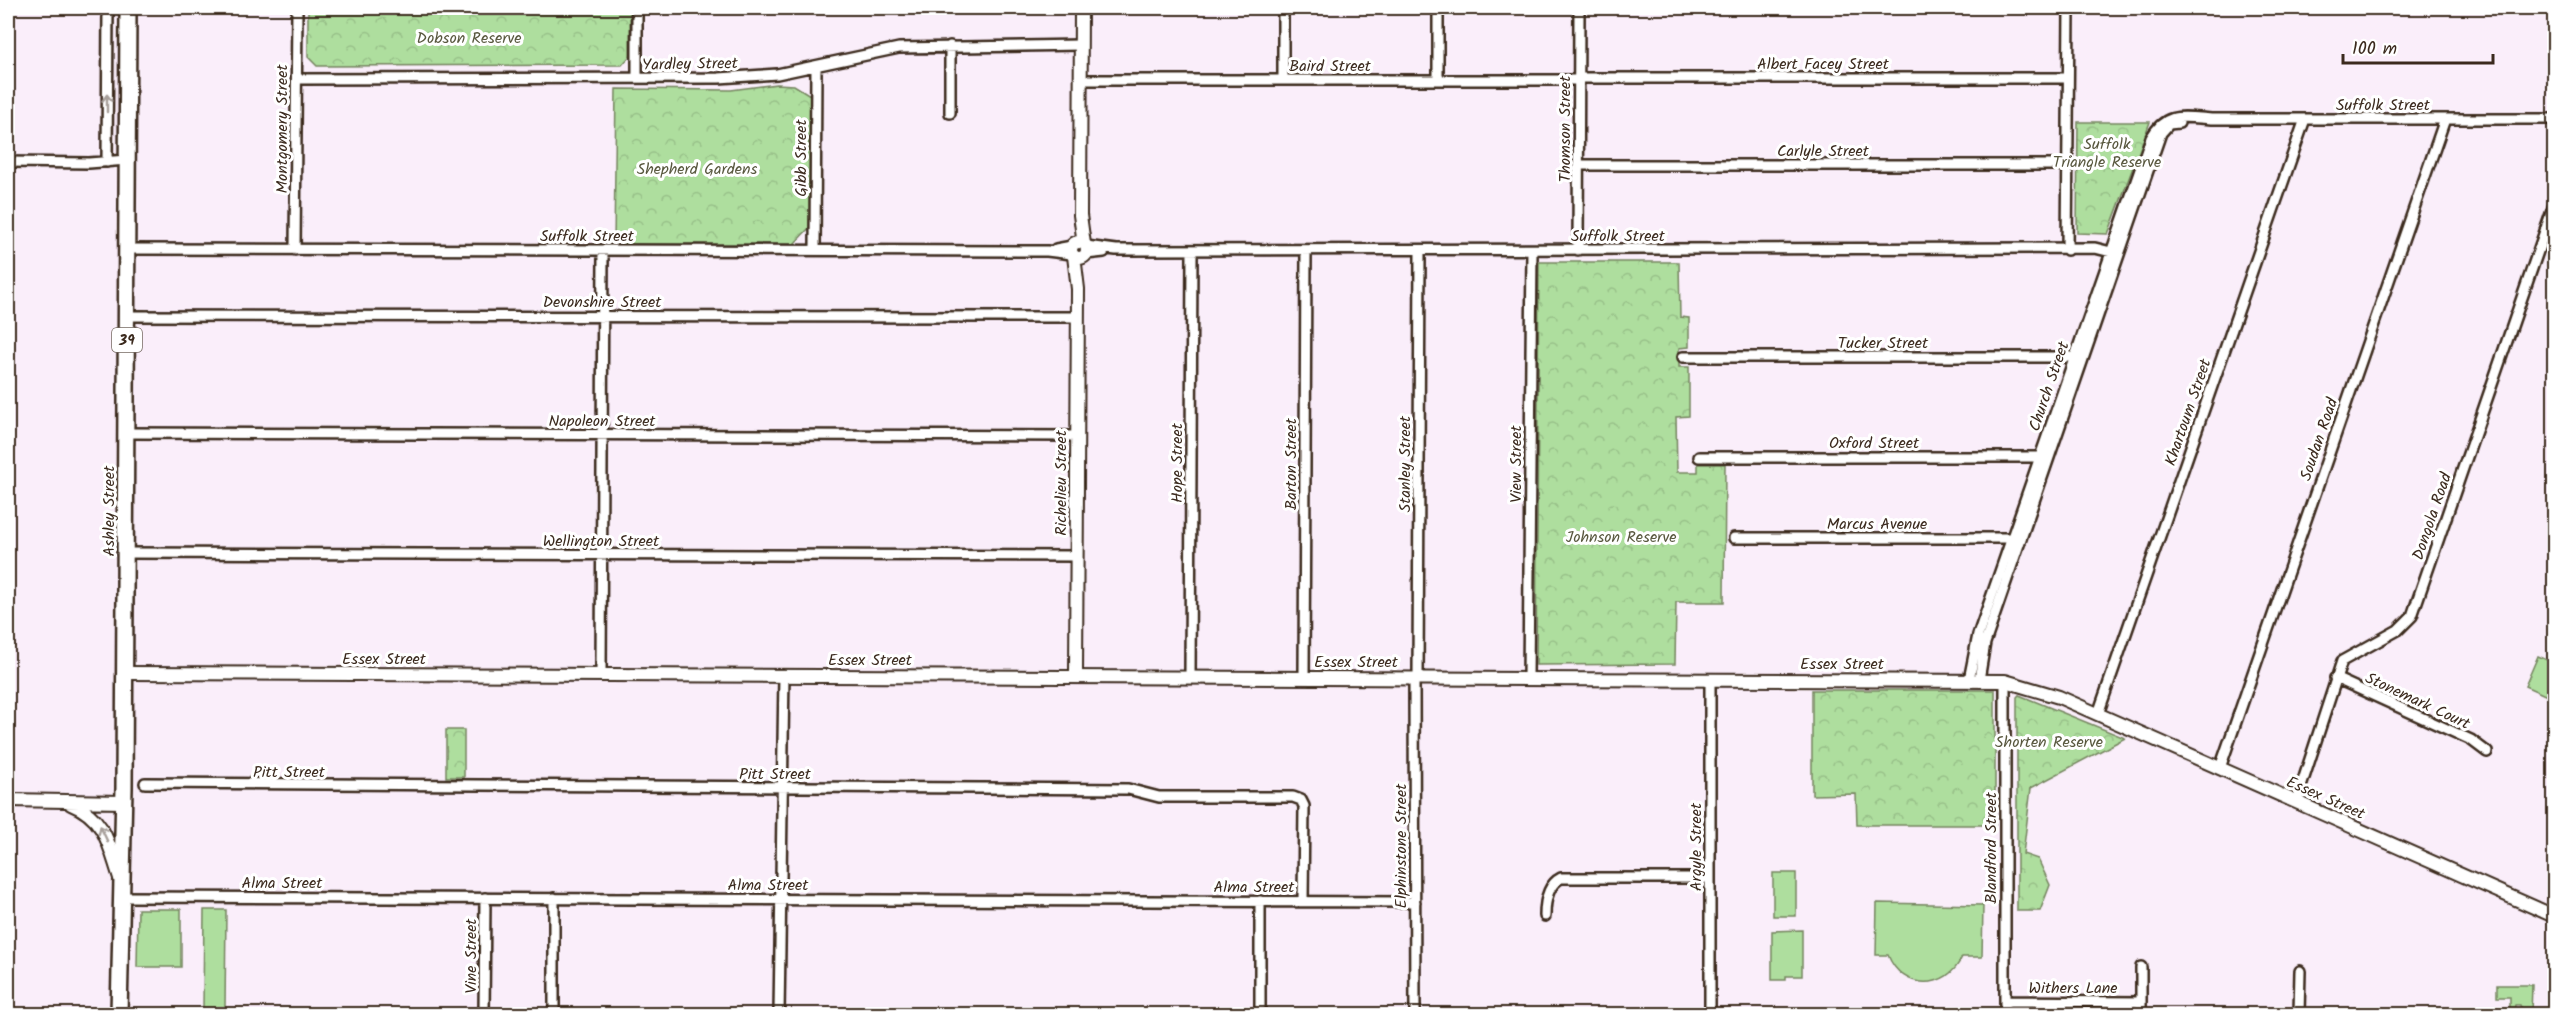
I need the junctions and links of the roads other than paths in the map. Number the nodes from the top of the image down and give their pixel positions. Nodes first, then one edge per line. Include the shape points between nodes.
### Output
1 (108, 8) edge
2 (128, 8) edge
3 (297, 8) edge
4 (637, 8) edge
5 (1081, 8) edge
6 (1283, 8) edge
7 (1438, 8) edge
8 (1579, 8) edge
9 (2069, 8) edge
10 (1080, 45) junction
11 (950, 46) junction
12 (816, 66) junction
13 (637, 78) junction
14 (2068, 78) junction
15 (297, 79) junction
16 (1282, 79) junction
17 (1579, 79) junction
18 (1080, 80) junction
19 (1438, 80) junction
20 (950, 113) dead end
21 (2305, 119) junction
22 (2445, 119) junction
23 (2554, 119) edge
24 (2176, 120) joint
25 (127, 160) junction
26 (8, 162) edge
27 (107, 162) junction
28 (1579, 165) junction
29 (2067, 165) junction
30 (2554, 205) edge
31 (126, 249) junction
32 (295, 250) junction
33 (603, 250) junction
34 (815, 250) junction
35 (1079, 250) junction
36 (1192, 250) junction
37 (1306, 250) junction
38 (1420, 250) junction
39 (1532, 250) junction
40 (1578, 250) junction
41 (2067, 250) junction
42 (2115, 252) junction
43 (126, 316) junction
44 (603, 316) junction
45 (1077, 317) junction
46 (1683, 357) dead end
47 (2079, 357) junction
48 (126, 434) junction
49 (602, 435) junction
50 (1077, 436) junction
51 (1699, 457) dead end
52 (2044, 458) junction
53 (1734, 538) dead end
54 (2016, 538) junction
55 (125, 554) junction
56 (602, 555) junction
57 (1077, 556) junction
58 (124, 673) junction
59 (601, 675) junction
60 (784, 675) junction
61 (1076, 677) junction
62 (1190, 677) junction
63 (1304, 677) junction
64 (1416, 678) junction
65 (2335, 678) junction
66 (1528, 679) junction
67 (1710, 680) junction
68 (1974, 680) junction
69 (2005, 681) junction
70 (2098, 714) junction
71 (2487, 752) dead end
72 (2220, 768) junction
73 (145, 783) dead end
74 (783, 788) junction
75 (8, 800) edge
76 (63, 801) junction
77 (123, 802) junction
78 (2300, 804) junction
79 (1710, 878) junction
80 (122, 891) junction
81 (485, 898) junction
82 (554, 898) junction
83 (780, 900) junction
84 (1260, 901) junction
85 (1303, 902) junction
86 (1415, 902) junction
87 (1545, 916) dead end
88 (2554, 917) edge
89 (2141, 967) dead end
90 (2300, 971) dead end
91 (2005, 1001) junction
92 (2141, 1002) junction
93 (117, 1013) edge
94 (484, 1014) edge
95 (554, 1014) edge
96 (779, 1014) edge
97 (1260, 1014) edge
98 (1415, 1014) edge
99 (1710, 1014) edge
100 (2005, 1014) edge
101 (2141, 1014) edge
102 (2300, 1014) edge

27 -> 1 street
2 - 25 main road, Ashley Street / 39
3 - 15 street, Montgomery Street
4 - 13 street
5 - 10 street, Richelieu Street
6 - 16 street
7 - 19 street
8 - 17 street, Thomson Street
9 - 14 street
10 - 11 street, Yardley Street
10 - 18 street, Richelieu Street
11 - 12 street, Yardley Street via 880,51
11 - 20 street
12 - 13 street, Yardley Street via 746,77
12 - 34 street, Gibb Street
13 - 15 street, Yardley Street
14 - 17 street, Albert Facey Street
14 - 29 street
15 - 32 street, Montgomery Street
16 - 18 street, Baird Street
16 - 19 street, Baird Street
17 - 19 street, Baird Street
17 - 28 street, Thomson Street
18 - 35 street, Richelieu Street
21 - 22 street, Suffolk Street
21 - 24 street, Suffolk Street
21 - 70 street, Khartoum Street
22 - 23 street, Suffolk Street
22 - 72 street, Soudan Road
24 - 42 street, Church Street via 2161,133
25 - 27 street
25 - 31 main road, Ashley Street / 39
26 - 27 street
28 - 29 street, Carlyle Street
28 - 40 street, Thomson Street
29 - 41 street
30 - 65 street, Dongola Road via 2412,616 2398,630 2345,658
31 - 32 street, Suffolk Street
31 - 43 main road, Ashley Street / 39
32 - 33 street, Suffolk Street
33 - 34 street, Suffolk Street
33 - 44 street
34 - 35 street, Suffolk Street
35 - 36 street, Suffolk Street
35 - 45 street, Richelieu Street
36 - 37 street, Suffolk Street
36 - 62 street, Hope Street
37 - 38 street, Suffolk Street
37 - 63 street, Barton Street
38 - 39 street, Suffolk Street
38 - 64 street, Stanley Street
39 - 40 street, Suffolk Street
39 - 66 street, View Street
40 - 41 street, Suffolk Street
41 - 42 street, Suffolk Street via 2096,248
42 - 47 street, Church Street
43 - 44 street, Devonshire Street
43 - 48 main road, Ashley Street / 39
44 - 45 street, Devonshire Street
44 - 49 street
45 - 50 street, Richelieu Street
46 - 47 street, Tucker Street
47 - 52 street, Church Street
48 - 49 street, Napoleon Street
48 - 55 main road, Ashley Street / 39
49 - 50 street, Napoleon Street
49 - 56 street
50 - 57 street, Richelieu Street
51 - 52 street, Oxford Street
52 - 54 street, Church Street
53 - 54 street, Marcus Avenue
54 - 68 street, Church Street via 1974,649
55 - 56 street, Wellington Street
55 - 58 main road, Ashley Street / 39
56 - 57 street, Wellington Street
56 - 59 street
57 - 61 street, Richelieu Street
58 - 59 street, Essex Street
58 - 77 main road, Ashley Street / 39
59 - 60 street, Essex Street
60 - 61 street, Essex Street
60 - 74 street
61 - 62 street, Essex Street
62 - 63 street, Essex Street
63 - 64 street, Essex Street
64 - 66 street, Essex Street
64 - 86 street, Elphinstone Street
65 - 71 street, Stonemark Court via 2471,740
65 - 78 street, Dongola Road via 2299,793
66 - 67 street, Essex Street
67 - 68 street, Essex Street
67 - 79 street, Argyle Street
68 - 69 street, Essex Street
69 - 70 street, Essex Street via 2042,690
69 - 91 street, Blandford Street
70 - 72 street, Essex Street
72 - 78 street, Essex Street
73 - 74 street, Pitt Street
74 - 83 street
74 - 85 street, Pitt Street via 1128,789 1159,797 1298,798 1304,806
75 - 76 street
76 - 77 street
80 -> 76 street via 103,830 89,812
77 - 80 main road, Ashley Street / 39
78 - 88 street, Essex Street
79 - 87 street via 1561,878 1546,899
79 - 99 street, Argyle Street
80 - 81 street, Alma Street
80 - 93 main road, Ashley Street / 39
81 - 82 street, Alma Street
81 - 94 street, Vine Street
82 - 83 street, Alma Street
82 - 95 street
83 - 84 street, Alma Street
83 - 96 street
84 - 85 street, Alma Street
84 - 97 street
85 - 86 street, Alma Street
86 - 98 street, Elphinstone Street
89 - 92 street
90 - 102 street
91 - 92 street, Withers Lane
91 - 100 street, Blandford Street
92 - 101 street

